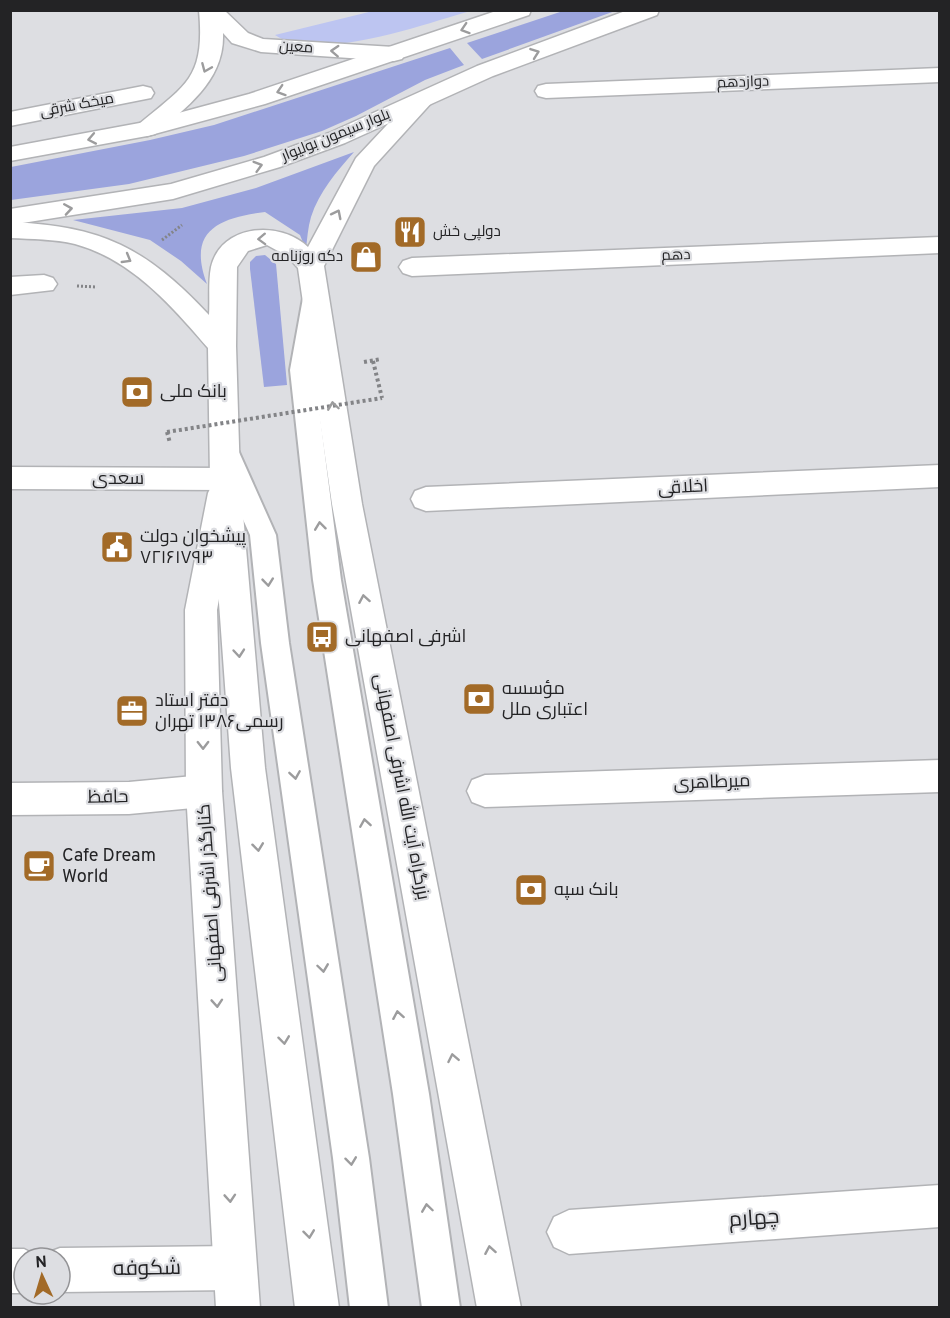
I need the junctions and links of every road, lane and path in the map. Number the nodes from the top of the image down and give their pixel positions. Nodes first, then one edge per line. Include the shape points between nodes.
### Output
1 (211, 10) edge
2 (521, 10) edge
3 (649, 10) edge
4 (394, 54) junction
5 (939, 75) edge
6 (546, 91) dead end
7 (143, 93) dead end
8 (423, 100) junction
9 (10, 119) edge
10 (147, 129) junction
11 (10, 154) edge
12 (10, 217) edge
13 (185, 222) dead end
14 (10, 230) edge
15 (156, 245) dead end
16 (939, 245) edge
17 (412, 267) dead end
18 (313, 281) junction
19 (44, 284) dead end
20 (10, 286) edge
21 (222, 346) junction
22 (373, 361) dead end
23 (381, 398) joint
24 (167, 432) dead end
25 (225, 464) junction
26 (939, 476) edge
27 (10, 478) edge
28 (426, 499) dead end
29 (939, 776) edge
30 (485, 790) dead end
31 (204, 791) junction
32 (10, 799) edge
33 (939, 1206) edge
34 (569, 1232) dead end
35 (72, 1271) edge
36 (236, 1288) edge
37 (317, 1308) edge
38 (369, 1308) edge
39 (441, 1308) edge
40 (499, 1308) edge

4 -> 1 main road, معین via 279,48 250,42 240,38
1 -> 10 main road, معین via 212,49 207,70
2 -> 4 main road
8 -> 3 main road, بلوار سیمون بولیوار via 485,71
4 -> 10 main road via 257,99
5 - 6 main road, دوازدهم
7 - 9 main road, میخک شرقی
12 -> 8 main road, بلوار سیمون بولیوار via 173,191 294,154
18 -> 8 main road via 364,163
10 -> 11 main road
13 - 15 path
14 -> 21 main road via 76,237 106,247 179,297
16 - 17 main road, دهم
18 -> 21 main road via 296,250 283,242 268,237 239,245 224,267
39 -> 18 lane via 411,1094 327,580 302,370
40 -> 18 main road, بزرگراه آیت الله اشرفی اصفهانی via 351,525
19 - 20 main road
21 - 25 main road
22 - 23 path
23 - 24 path, bridge
25 - 27 main road, سعدی
25 -> 31 main road, کنارگذر اشرفی اصفهانی via 201,610
25 -> 37 main road via 248,768
25 -> 38 lane via 263,535 275,643 350,1146
26 - 28 main road, اخلاقی
29 - 30 main road, میرطاهری
31 - 32 main road, حافظ via 129,798
31 -> 36 main road, کنارگذر اشرفی اصفهانی
33 - 34 main road, چهارم
35 - 36 main road, شکوفه

